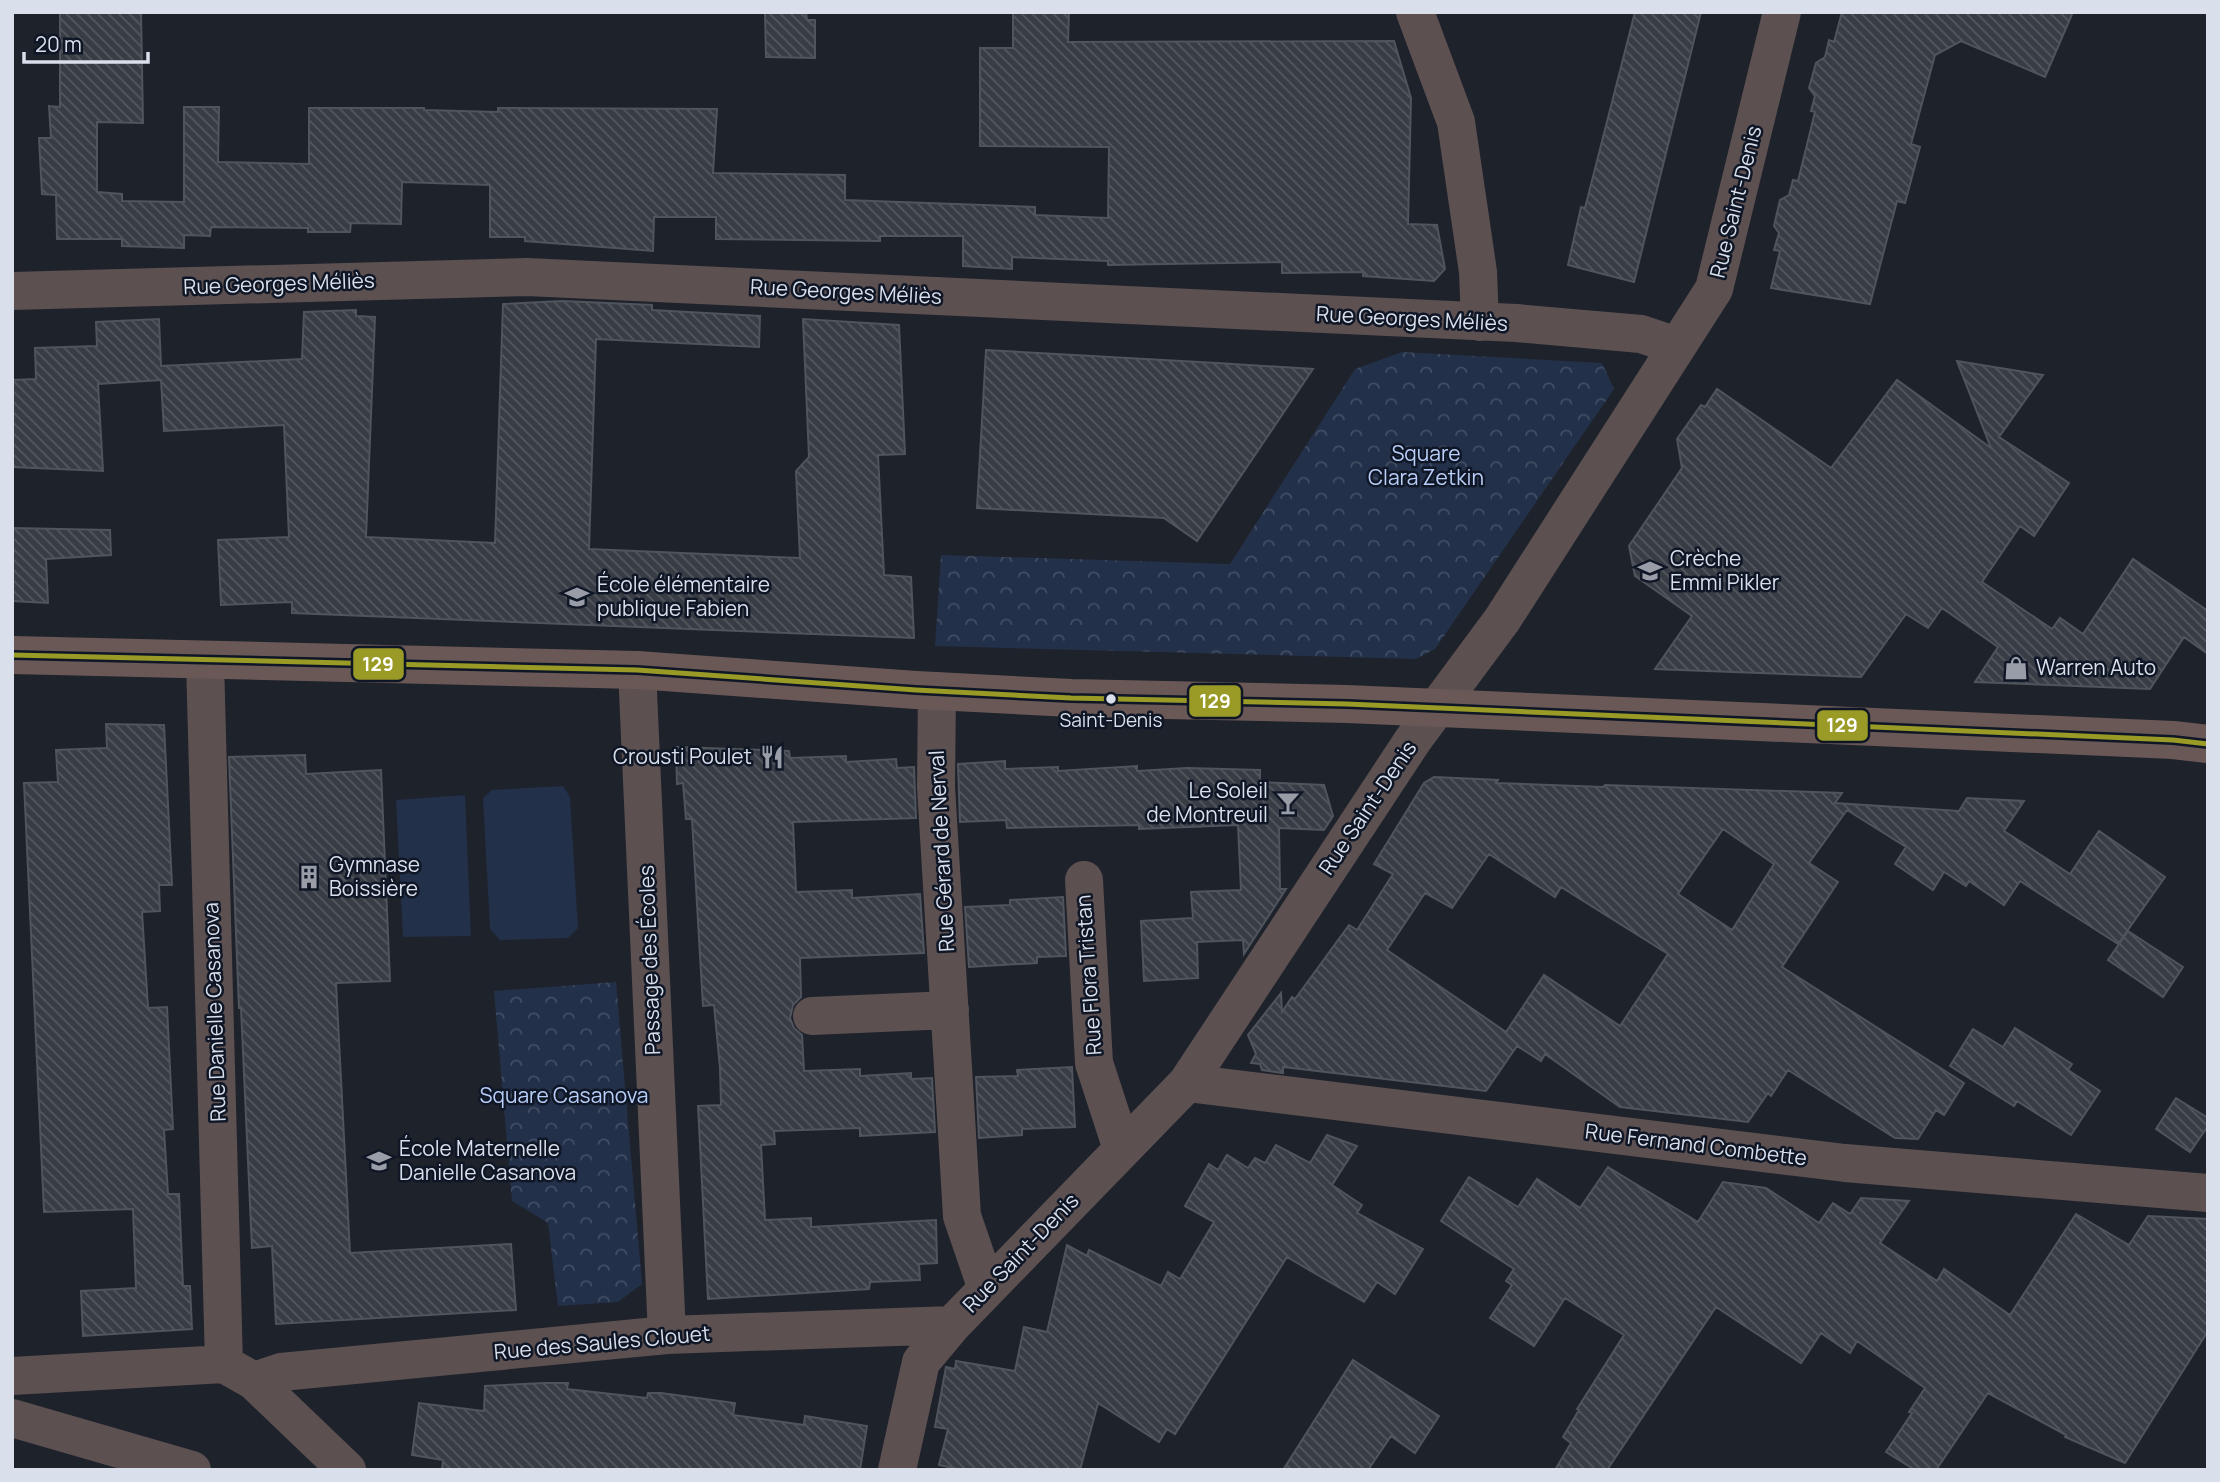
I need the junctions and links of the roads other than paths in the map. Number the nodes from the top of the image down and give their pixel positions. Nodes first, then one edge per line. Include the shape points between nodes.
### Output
1 (1416, 12) edge
2 (1782, 12) edge
3 (12, 291) edge
4 (1480, 322) junction
5 (1677, 345) junction
6 (12, 655) edge
7 (205, 661) junction
8 (638, 670) junction
9 (937, 691) junction
10 (1436, 708) junction
11 (2208, 744) edge
12 (1084, 880) dead end
13 (950, 1010) junction
14 (812, 1017) dead end
15 (1187, 1083) junction
16 (1122, 1149) junction
17 (2208, 1193) edge
18 (987, 1289) junction
19 (952, 1325) junction
20 (667, 1335) junction
21 (239, 1372) junction
22 (12, 1376) edge
23 (12, 1418) edge
24 (192, 1470) edge
25 (347, 1470) edge
26 (897, 1470) edge

1 - 4 street via 1455,122 1478,272
2 - 5 street, Rue Saint-Denis via 1714,289
3 - 4 street, Rue Georges Méliès via 527,277
4 - 5 street, Rue Georges Méliès via 1642,334
5 - 10 street, Rue Saint-Denis via 1502,620
6 - 7 main road
7 - 8 main road
7 - 21 street, Rue Danielle Casanova
8 - 9 main road
8 - 20 street, Passage des Écoles
9 - 10 main road
9 - 13 street, Rue Gérard de Nerval via 936,787
10 - 11 main road
10 - 15 street, Rue Saint-Denis
12 - 16 street, Rue Flora Tristan via 1094,1063
13 - 14 street
13 - 18 street, Rue Gérard de Nerval via 962,1216
15 - 16 street, Rue Saint-Denis
15 - 17 street, Rue Fernand Combette via 1845,1163
16 - 18 street, Rue Saint-Denis
18 - 19 street, Rue Saint-Denis
19 - 20 street, Rue des Saules Clouet
19 - 26 street, Rue Saint-Denis via 921,1362
20 - 21 street, Rue des Saules Clouet via 281,1372
21 - 22 street, Rue des Saules Clouet
21 - 25 street
23 - 24 street

